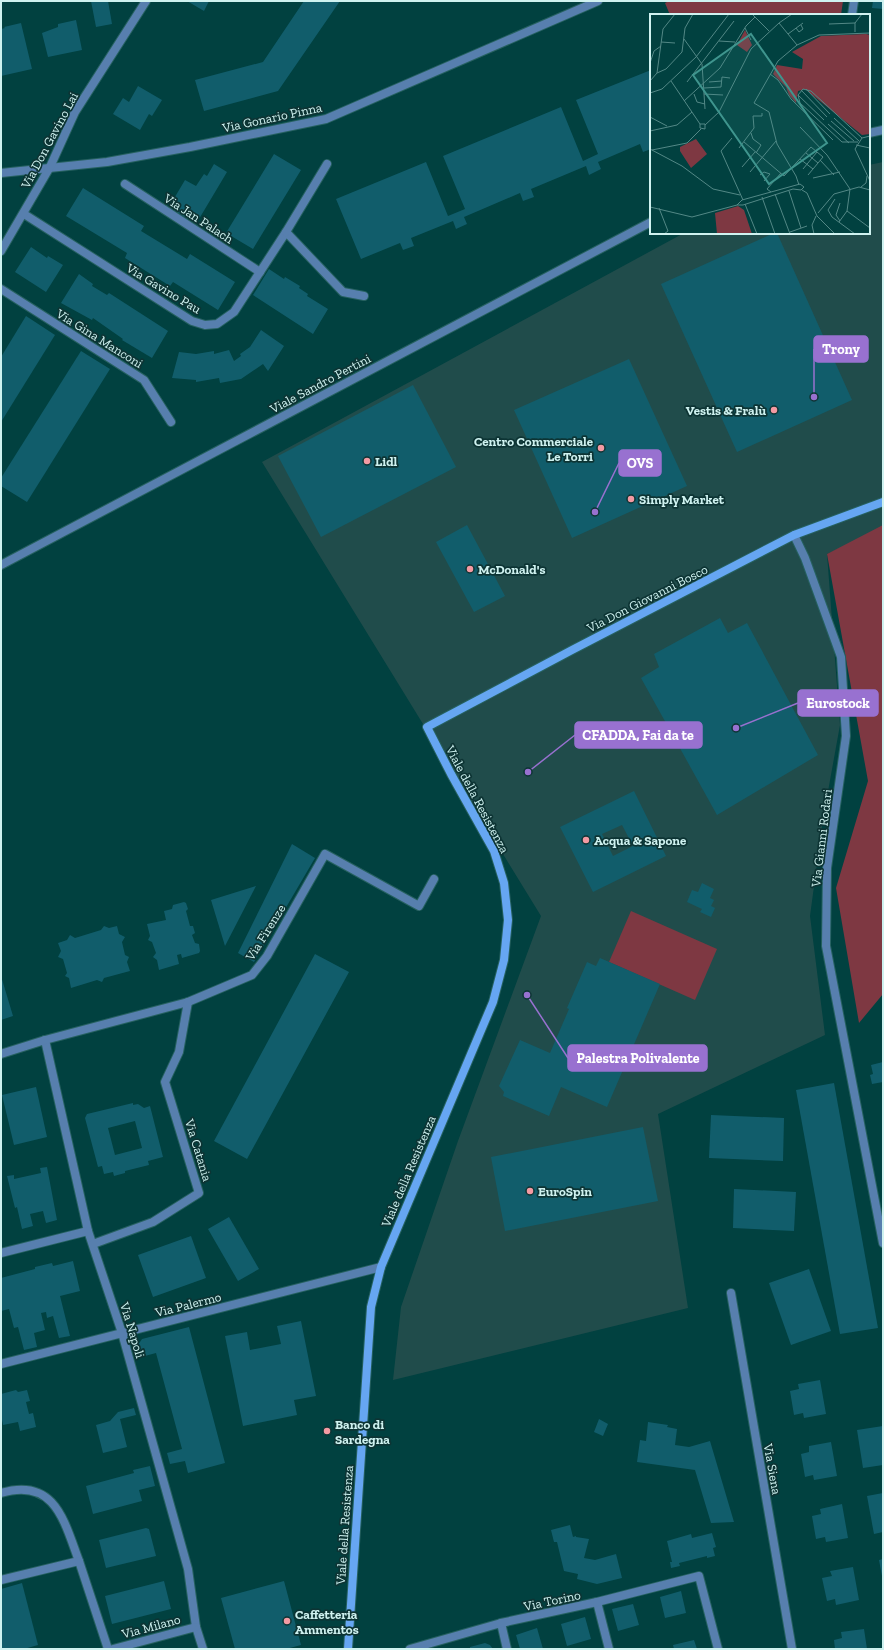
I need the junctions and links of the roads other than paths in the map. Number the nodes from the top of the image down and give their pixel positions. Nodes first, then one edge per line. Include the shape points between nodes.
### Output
1 (146, 1) edge
2 (598, 1) edge
3 (854, 1) edge
4 (852, 14) edge
5 (883, 130) edge
6 (870, 133) edge
7 (327, 164) dead end
8 (50, 167) junction
9 (1, 173) edge
10 (125, 184) dead end
11 (24, 214) junction
12 (650, 223) edge
13 (286, 232) junction
14 (1, 251) edge
15 (260, 272) junction
16 (1, 289) edge
17 (364, 296) dead end
18 (171, 422) dead end
19 (883, 502) edge
20 (794, 535) junction
21 (1, 565) edge
22 (427, 728) joint
23 (434, 879) dead end
24 (188, 1002) junction
25 (45, 1040) junction
26 (1, 1054) edge
27 (88, 1231) junction
28 (883, 1243) edge
29 (93, 1244) junction
30 (1, 1253) edge
31 (380, 1267) junction
32 (731, 1293) dead end
33 (122, 1333) junction
34 (1, 1364) edge
35 (1, 1493) edge
36 (79, 1560) junction
37 (1, 1580) edge
38 (597, 1602) junction
39 (501, 1623) junction
40 (196, 1627) junction
41 (108, 1649) edge
42 (113, 1649) edge
43 (203, 1649) edge
44 (348, 1649) edge
45 (410, 1649) edge
46 (507, 1649) edge
47 (609, 1649) edge
48 (718, 1649) edge
49 (792, 1649) edge

1 - 8 street, Via Don Gavino Lai via 75,112
2 - 8 street, Via Gonario Pinna via 326,119 122,159
3 - 4 street
5 - 6 street
7 - 13 street, Via Gavino Pau
8 - 9 street, Via Gonario Pinna
8 - 11 street, Via Don Gavino Lai
10 - 15 street, Via Jan Palach
11 - 14 street, Via Don Gavino Lai
11 - 15 street, Via Gavino Pau via 192,321 205,325 217,324 234,312
12 - 21 street, Viale Sandro Pertini
13 - 15 street, Via Gavino Pau
13 - 17 street via 343,292
16 - 18 street, Via Gina Manconi via 144,380
19 - 20 main road, Via Don Giovanni Bosco
20 - 22 main road, Via Don Giovanni Bosco
20 - 28 street, Via Gianni Rodari via 841,657 846,736 827,868 826,946
22 - 31 main road, Viale della Resistenza via 494,851 504,884 508,920 504,960 493,1002
23 - 24 street, Via Firenze via 419,906 325,854 267,956 252,975
24 - 25 street, Via Firenze
24 - 29 street, Via Catania via 179,1052 165,1082 199,1193 152,1222
25 - 26 street, Via Firenze
25 - 27 street, Via Napoli
27 - 29 street, Via Napoli
27 - 30 street
29 - 33 street, Via Napoli
31 - 33 street, Via Palermo
31 - 44 main road, Viale della Resistenza via 371,1307
32 - 49 street, Via Siena
33 - 34 street, Via Palermo
33 - 40 street, Via Napoli via 188,1569
35 - 36 street via 10,1490 36,1491 51,1501 61,1516
36 - 37 street
36 - 41 street
38 - 39 street, Via Torino
38 - 47 street
38 - 48 street, Via Torino via 699,1576
39 - 45 street, Via Torino
39 - 46 street
40 - 42 street, Via Milano
40 - 43 street, Via Milano

